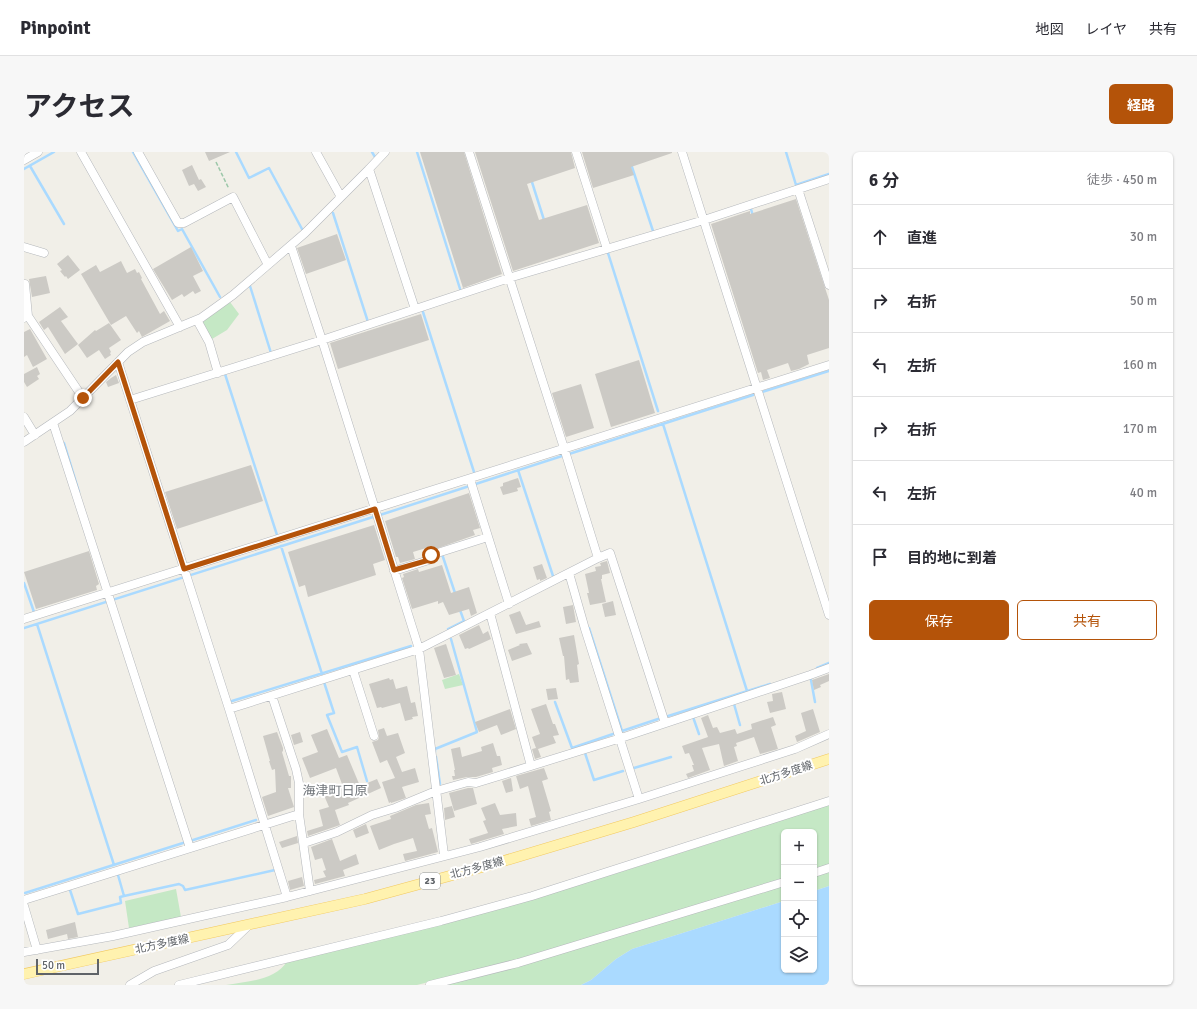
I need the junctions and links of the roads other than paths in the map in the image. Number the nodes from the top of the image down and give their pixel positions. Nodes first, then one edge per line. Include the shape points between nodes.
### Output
1 (38, 152) edge
2 (81, 152) edge
3 (138, 152) edge
4 (316, 152) edge
5 (385, 152) edge
6 (469, 152) edge
7 (576, 152) edge
8 (682, 152) edge
9 (24, 160) edge
10 (369, 169) junction
11 (829, 179) edge
12 (798, 189) junction
13 (342, 197) junction
14 (704, 220) junction
15 (291, 246) junction
16 (24, 247) edge
17 (607, 249) junction
18 (44, 253) dead end
19 (268, 265) junction
20 (509, 278) junction
21 (25, 284) edge
22 (829, 285) edge
23 (415, 309) junction
24 (26, 317) edge
25 (197, 320) junction
26 (180, 327) junction
27 (322, 340) junction
28 (118, 362) junction
29 (829, 365) edge
30 (218, 373) junction
31 (758, 388) junction
32 (83, 398) junction
33 (130, 400) junction
34 (24, 417) edge
35 (53, 423) junction
36 (35, 435) junction
37 (24, 442) edge
38 (564, 448) junction
39 (471, 483) junction
40 (375, 509) junction
41 (488, 537) junction
42 (598, 558) junction
43 (394, 570) junction
44 (569, 573) junction
45 (186, 574) junction
46 (109, 598) junction
47 (509, 604) junction
48 (490, 613) junction
49 (829, 615) edge
50 (24, 620) edge
51 (419, 649) junction
52 (829, 668) edge
53 (353, 670) junction
54 (272, 696) junction
55 (229, 709) junction
56 (665, 723) junction
57 (829, 734) edge
58 (374, 736) dead end
59 (621, 738) junction
60 (829, 759) edge
61 (531, 766) junction
62 (436, 791) junction
63 (639, 799) junction
64 (829, 801) edge
65 (300, 814) junction
66 (265, 825) junction
67 (304, 843) junction
68 (190, 848) junction
69 (444, 855) junction
70 (829, 868) edge
71 (817, 872) edge
72 (781, 883) edge
73 (310, 891) junction
74 (287, 897) junction
75 (24, 900) edge
76 (24, 906) edge
77 (249, 925) junction
78 (37, 950) junction
79 (24, 952) edge
80 (24, 974) edge
81 (130, 985) edge
82 (179, 985) edge
83 (430, 985) edge

1 - 9 street
2 - 26 street
3 - 19 street via 178,223 184,223 233,197
4 - 13 street
5 - 10 street
6 - 20 street
7 - 17 street
8 - 14 street
10 - 13 street
10 - 23 street
11 - 12 street
12 - 14 street
12 - 22 street
13 - 15 street
14 - 17 street
14 - 31 street
15 - 19 street
15 - 27 street
16 - 18 street
17 - 20 street
19 - 25 street via 233,295
20 - 23 street
20 - 38 street
21 - 24 street
23 - 27 street
24 - 32 street
25 - 26 street
25 - 30 street via 209,342
26 - 28 street via 143,342
27 - 30 street
27 - 40 street
28 - 32 street
28 - 33 street
29 - 31 street
30 - 33 street
31 - 38 street
31 - 49 street
32 - 35 street
33 - 45 street
34 - 36 street
35 - 36 street
35 - 46 street
36 - 37 street
38 - 39 street
38 - 42 street
39 - 40 street
39 - 41 street
40 - 43 street
40 - 45 street
41 - 43 street via 431,555 429,560
41 - 47 street
42 - 44 street
42 - 56 street via 610,553
43 - 51 street
44 - 47 street
44 - 59 street
45 - 46 street
45 - 55 street
46 - 50 street
46 - 68 street
47 - 48 street
48 - 51 street
48 - 61 street
51 - 53 street
51 - 62 street
52 - 56 street
53 - 54 street
53 - 58 street
54 - 55 street
54 - 65 street via 296,769
55 - 66 street
56 - 59 street
57 - 63 street via 795,749
59 - 61 street
59 - 63 street
60 - 77 main road, 北方多度線 / 23 via 497,863 365,899
61 - 62 street via 476,783 468,782
62 - 67 street
62 - 69 street
63 - 69 street
64 - 82 street via 532,896
65 - 66 street
65 - 67 street
66 - 68 street
66 - 74 street
67 - 73 street
68 - 75 street
69 - 73 street
70 - 71 street
72 - 83 street via 518,963
73 - 74 street
74 - 78 street via 113,936
76 - 78 street
77 - 80 main road, 北方多度線 / 23
77 - 81 street via 228,945 154,971
78 - 79 street

